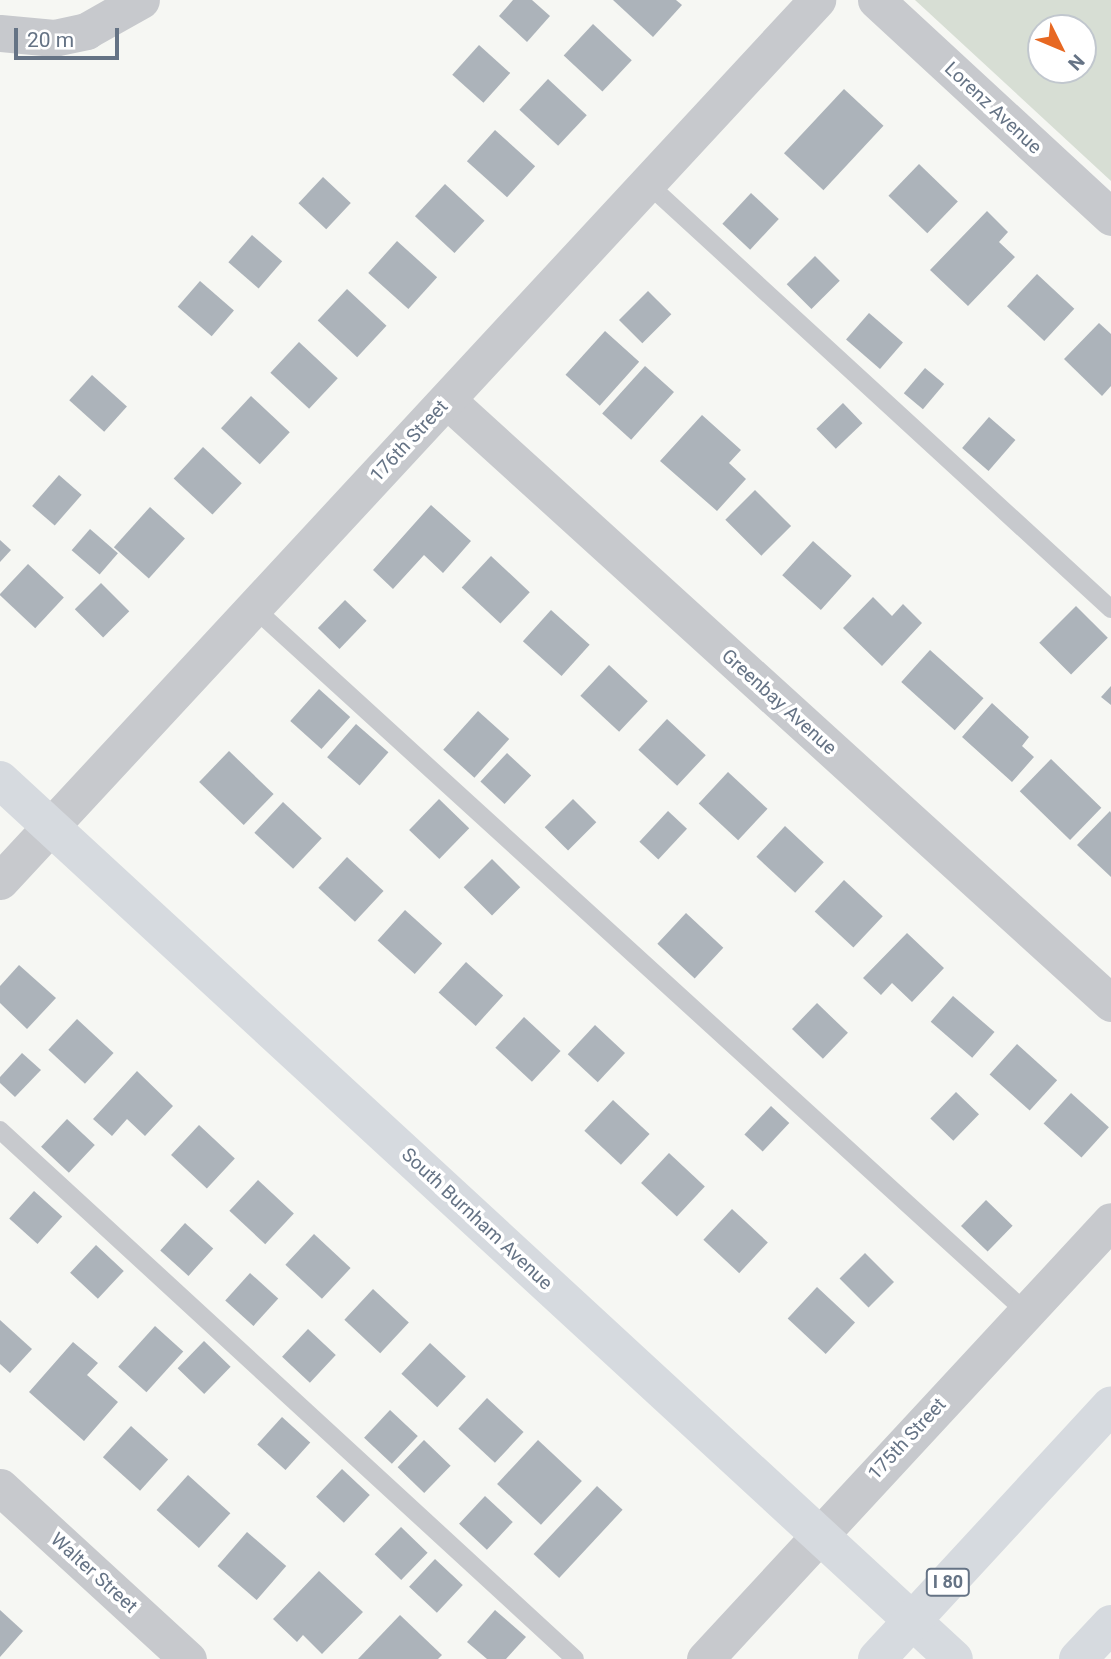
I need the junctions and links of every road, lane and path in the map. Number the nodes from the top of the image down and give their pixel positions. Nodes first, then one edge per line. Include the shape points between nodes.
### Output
1 (141, 0) edge
2 (817, 0) edge
3 (876, 0) edge
4 (0, 33) edge
5 (647, 183) junction
6 (1111, 217) edge
7 (447, 400) junction
8 (254, 608) junction
9 (1111, 609) edge
10 (0, 780) edge
11 (51, 827) junction
12 (0, 881) edge
13 (1111, 1003) edge
14 (0, 1130) edge
15 (1111, 1221) edge
16 (1026, 1312) junction
17 (1111, 1405) edge
18 (0, 1487) edge
19 (819, 1534) junction
20 (1111, 1624) edge
21 (188, 1659) edge
22 (575, 1659) edge
23 (705, 1659) edge
24 (877, 1659) edge
25 (954, 1659) edge
26 (1078, 1659) edge

1 - 4 street via 86,31 54,38
2 - 5 street, 176th Street
3 - 6 street, Lorenz Avenue
5 - 7 street, 176th Street
5 - 9 lane
7 - 8 street, 176th Street
7 - 13 street, Greenbay Avenue
8 - 11 street, 176th Street
8 - 16 lane
10 - 11 main road, South Burnham Avenue
11 - 12 street, 176th Street
11 - 19 main road, South Burnham Avenue
14 - 22 lane
15 - 16 street, 175th Street
16 - 19 street, 175th Street
17 - 24 main road, I 80
18 - 21 street, Walter Street
19 - 23 street, 175th Street
19 - 25 main road, South Burnham Avenue
20 - 26 main road

